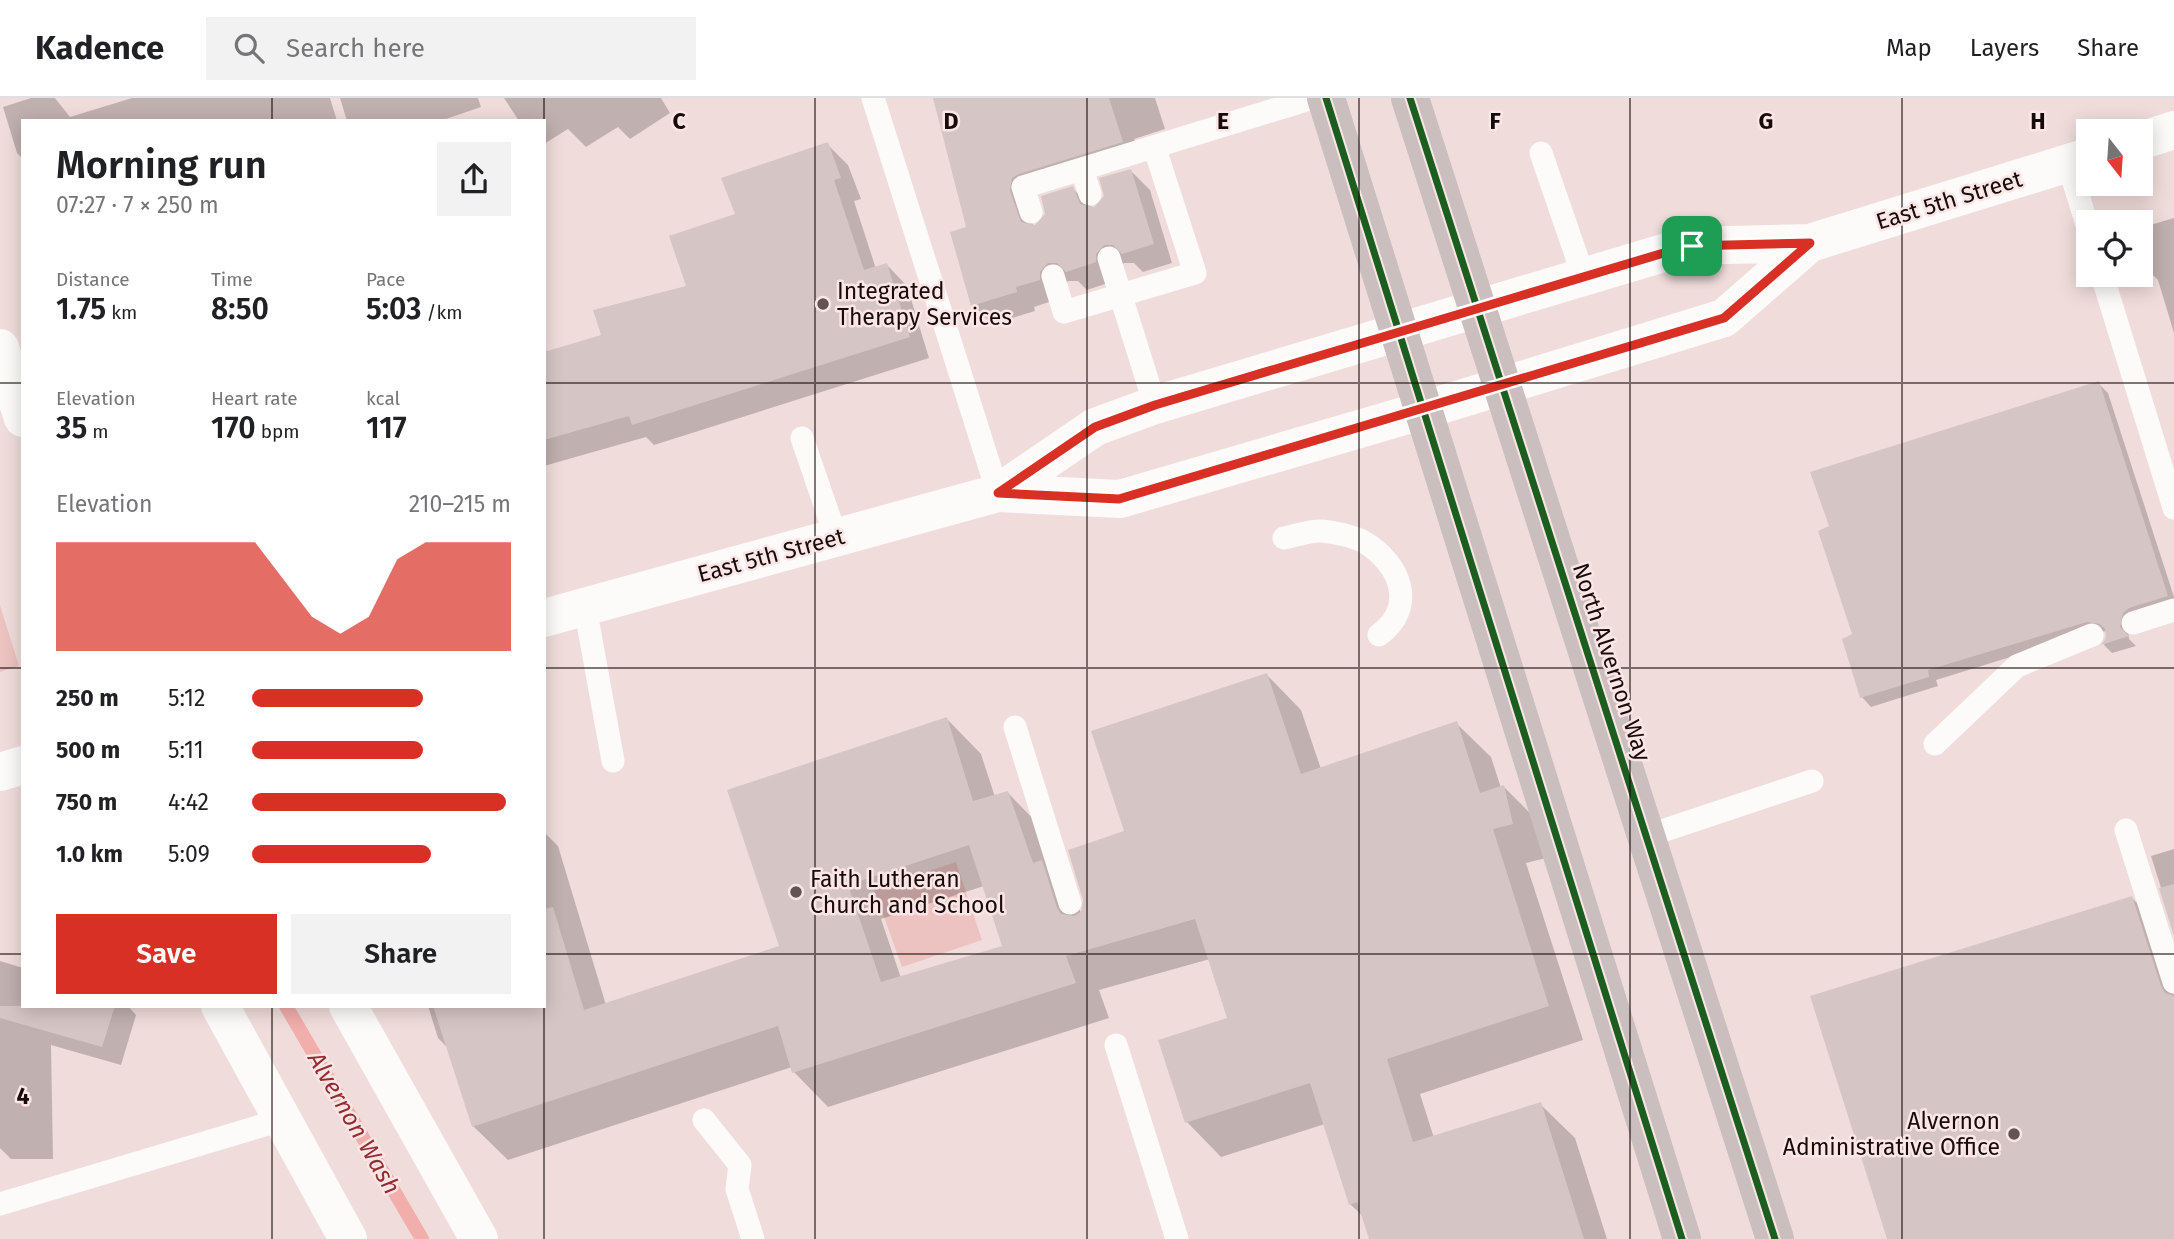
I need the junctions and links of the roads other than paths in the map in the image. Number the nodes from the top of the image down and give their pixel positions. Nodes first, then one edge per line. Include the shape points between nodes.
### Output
1 (873, 98) edge
2 (1313, 98) edge
3 (1326, 98) edge
4 (1410, 98) edge
5 (2174, 131) edge
6 (2153, 137) edge
7 (1155, 149) junction
8 (1541, 153) dead end
9 (2076, 161) edge
10 (1082, 170) junction
11 (1090, 194) dead end
12 (1031, 212) dead end
13 (1810, 243) junction
14 (1109, 258) dead end
15 (1053, 276) dead end
16 (1584, 278) junction
17 (2106, 287) edge
18 (1119, 295) junction
19 (1480, 310) junction
20 (1397, 334) junction
21 (0, 348) edge
22 (1503, 385) junction
23 (1155, 405) junction
24 (1421, 411) junction
25 (21, 412) edge
26 (802, 438) dead end
27 (998, 493) junction
28 (2174, 508) edge
29 (835, 537) junction
30 (1284, 538) dead end
31 (585, 607) junction
32 (2174, 610) edge
33 (546, 617) edge
34 (2133, 622) dead end
35 (1379, 635) dead end
36 (2092, 635) dead end
37 (1015, 727) dead end
38 (1935, 744) dead end
39 (613, 761) dead end
40 (21, 766) edge
41 (0, 772) edge
42 (1812, 781) dead end
43 (2126, 830) dead end
44 (1647, 836) junction
45 (1070, 903) dead end
46 (2174, 982) edge
47 (221, 1008) edge
48 (349, 1008) edge
49 (1116, 1045) dead end
50 (281, 1120) junction
51 (704, 1120) dead end
52 (0, 1204) edge
53 (348, 1239) edge
54 (480, 1239) edge
55 (753, 1239) edge
56 (1177, 1239) edge
57 (1682, 1239) edge
58 (1775, 1239) edge

1 - 27 lane
2 - 7 lane
3 - 20 main road
4 - 19 main road, North Alvernon Way
5 - 6 street
7 - 10 lane
7 - 18 lane via 1195,273
8 - 16 lane
9 - 13 street, East 5th Street
10 - 11 lane
10 - 12 lane via 1023,187
13 - 16 street, East 5th Street via 1687,246
13 - 22 street, East 5th Street via 1724,318
14 - 18 lane
15 - 18 lane via 1064,312
16 - 19 street, East 5th Street
17 - 28 lane
18 - 23 lane
19 - 20 street, East 5th Street
19 - 22 main road, North Alvernon Way
20 - 23 street, East 5th Street
20 - 24 main road
21 - 25 street
22 - 24 street, East 5th Street
22 - 44 main road, North Alvernon Way
23 - 27 street, East 5th Street via 1095,427
24 - 27 street, East 5th Street via 1119,499
24 - 57 main road
26 - 29 lane
27 - 29 street, East 5th Street
29 - 31 street, East 5th Street
30 - 35 lane via 1320,531 1364,542 1395,571 1402,600 1394,624
31 - 33 street, East 5th Street
31 - 39 lane
32 - 34 lane
36 - 38 lane via 2017,666
37 - 45 lane
40 - 41 street
42 - 44 lane
43 - 46 lane
44 - 58 main road, North Alvernon Way
47 - 50 street
48 - 54 street
49 - 56 lane
50 - 52 lane
50 - 53 street
51 - 55 lane via 740,1165 737,1189

